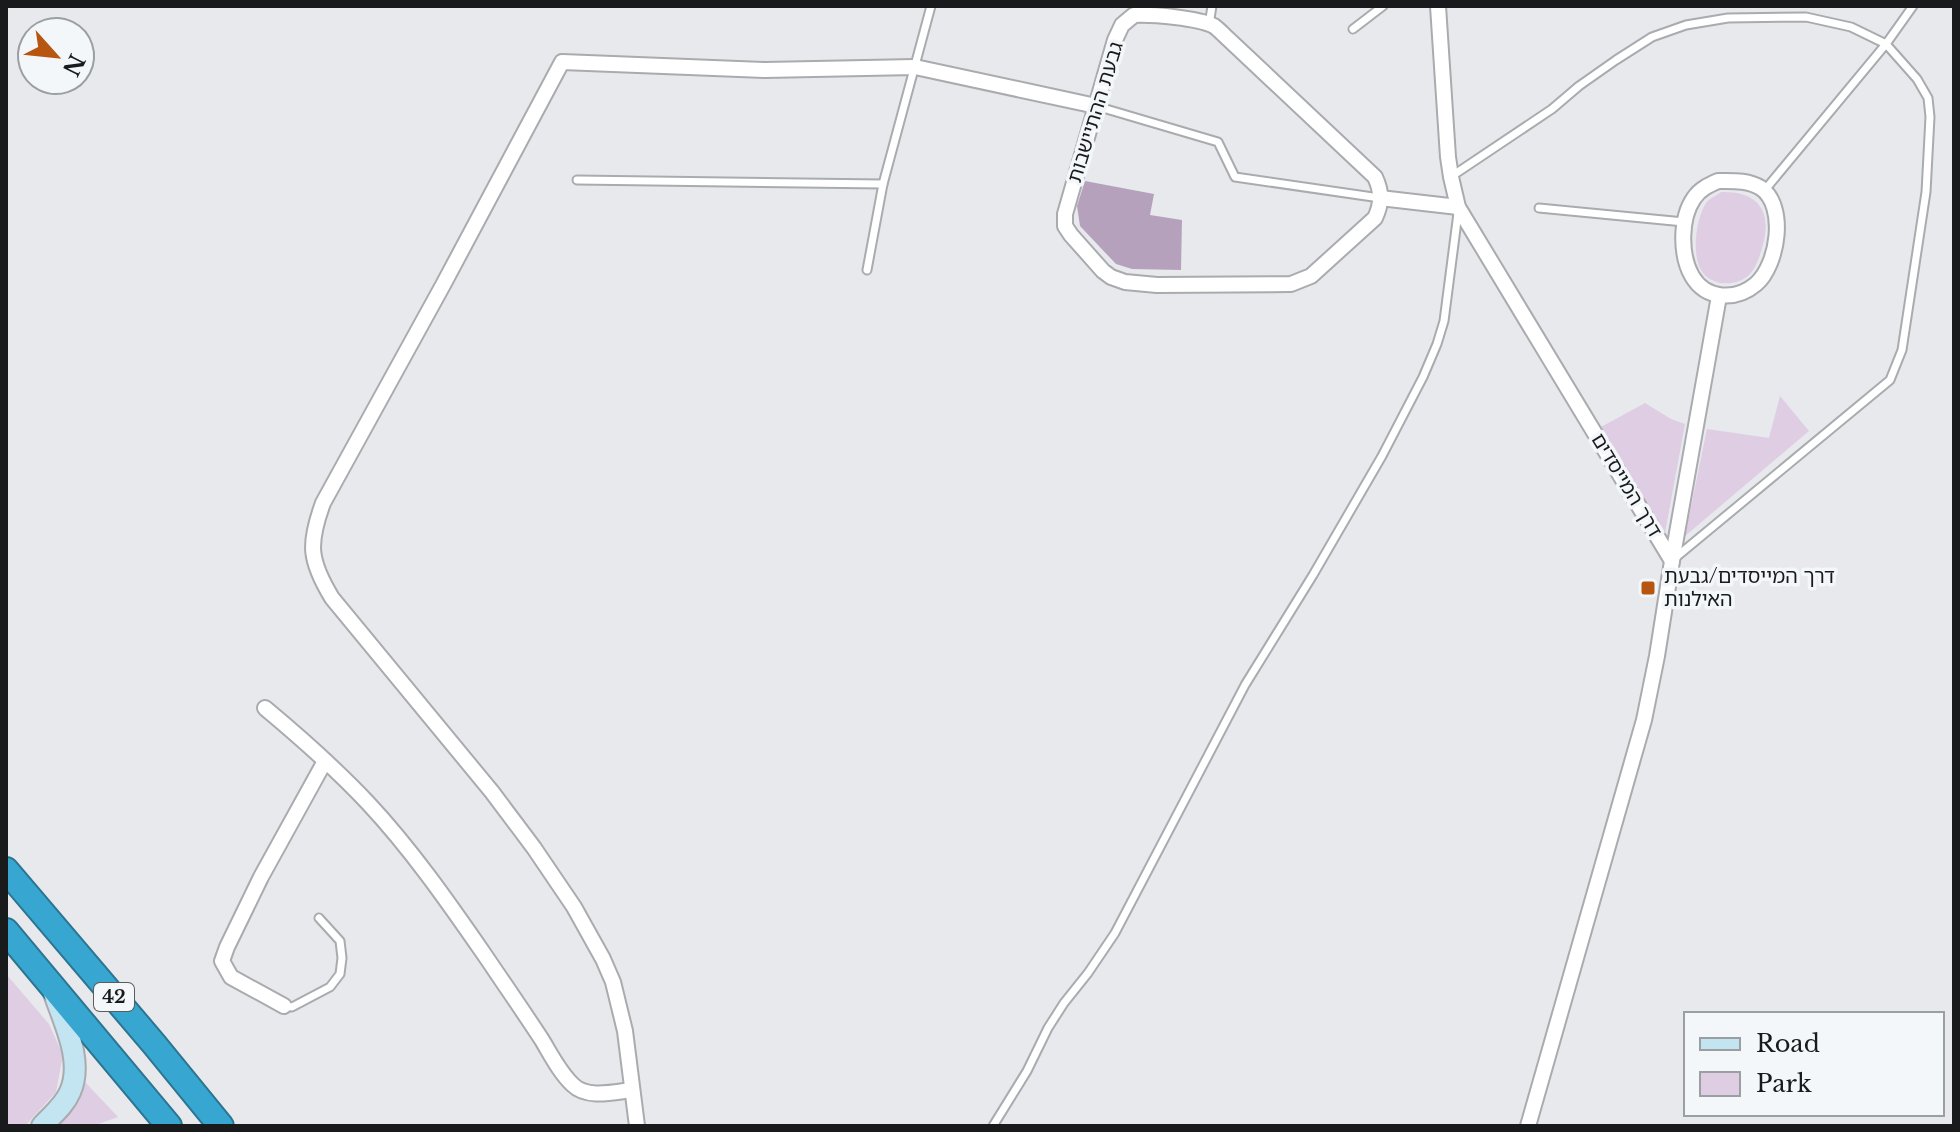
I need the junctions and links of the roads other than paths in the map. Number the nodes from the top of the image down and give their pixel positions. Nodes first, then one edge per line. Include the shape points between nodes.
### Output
1 (931, 6) edge
2 (1212, 6) edge
3 (1383, 6) edge
4 (1438, 6) edge
5 (1913, 6) edge
6 (1132, 11) edge
7 (1209, 25) junction
8 (1353, 29) dead end
9 (1886, 44) junction
10 (915, 67) junction
11 (1096, 106) junction
12 (1451, 177) junction
13 (577, 180) dead end
14 (883, 184) junction
15 (1764, 191) junction
16 (1380, 198) junction
17 (1458, 207) junction
18 (1539, 208) dead end
19 (1685, 222) junction
20 (867, 270) dead end
21 (1719, 296) junction
22 (1672, 561) junction
23 (265, 708) dead end
24 (325, 761) junction
25 (6, 870) edge
26 (319, 918) dead end
27 (6, 931) edge
28 (52, 986) junction
29 (284, 1006) joint
30 (632, 1090) junction
31 (42, 1126) edge
32 (169, 1126) edge
33 (221, 1126) edge
34 (637, 1126) edge
35 (993, 1126) edge
36 (1528, 1126) edge

1 - 10 lane
2 - 7 lane
3 - 8 lane
4 - 12 street, דרך המייסדים
5 - 9 lane
6 - 7 street, גבעת ההתיישבות
6 - 11 street, גבעת ההתיישבות via 1115,40
7 - 16 street, גבעת ההתיישבות via 1375,177
9 - 12 lane via 1851,27 1806,17 1728,18 1686,25 1652,37 1616,60
9 - 15 lane
9 - 22 lane via 1917,79 1928,98 1930,117 1926,192 1896,367 1890,380 1852,413
10 - 11 street
10 - 14 lane
10 - 30 street via 765,70 562,62 323,503 314,529 312,547 332,598 492,792 596,946 613,982
11 - 16 lane via 1218,142 1235,177
11 - 16 street, גבעת ההתיישבות via 1065,226 1103,271 1125,282 1291,284 1311,276 1375,218
12 - 17 street, דרך המייסדים
13 - 14 lane
14 - 20 lane
15 - 19 street via 1750,183 1718,181 1695,196
15 - 21 street via 1777,218 1769,264 1756,284
16 - 17 street
17 - 22 street, דרך המייסדים
17 - 35 lane via 1444,321 1416,390 1245,685 1115,933 1056,1016
18 - 19 lane
19 - 21 street via 1689,271 1703,290
21 - 22 street
22 - 36 street, דרך המייסדים via 1641,733
23 - 24 street
24 - 29 street via 222,961 231,977
24 - 30 street via 368,803 437,889 574,1087 595,1093
25 - 33 highway, 42
26 - 29 lane via 340,941 340,974 330,987
27 - 28 highway, 42
28 - 31 street via 70,1040 74,1079 65,1102
28 - 32 highway, 42
30 - 34 street

